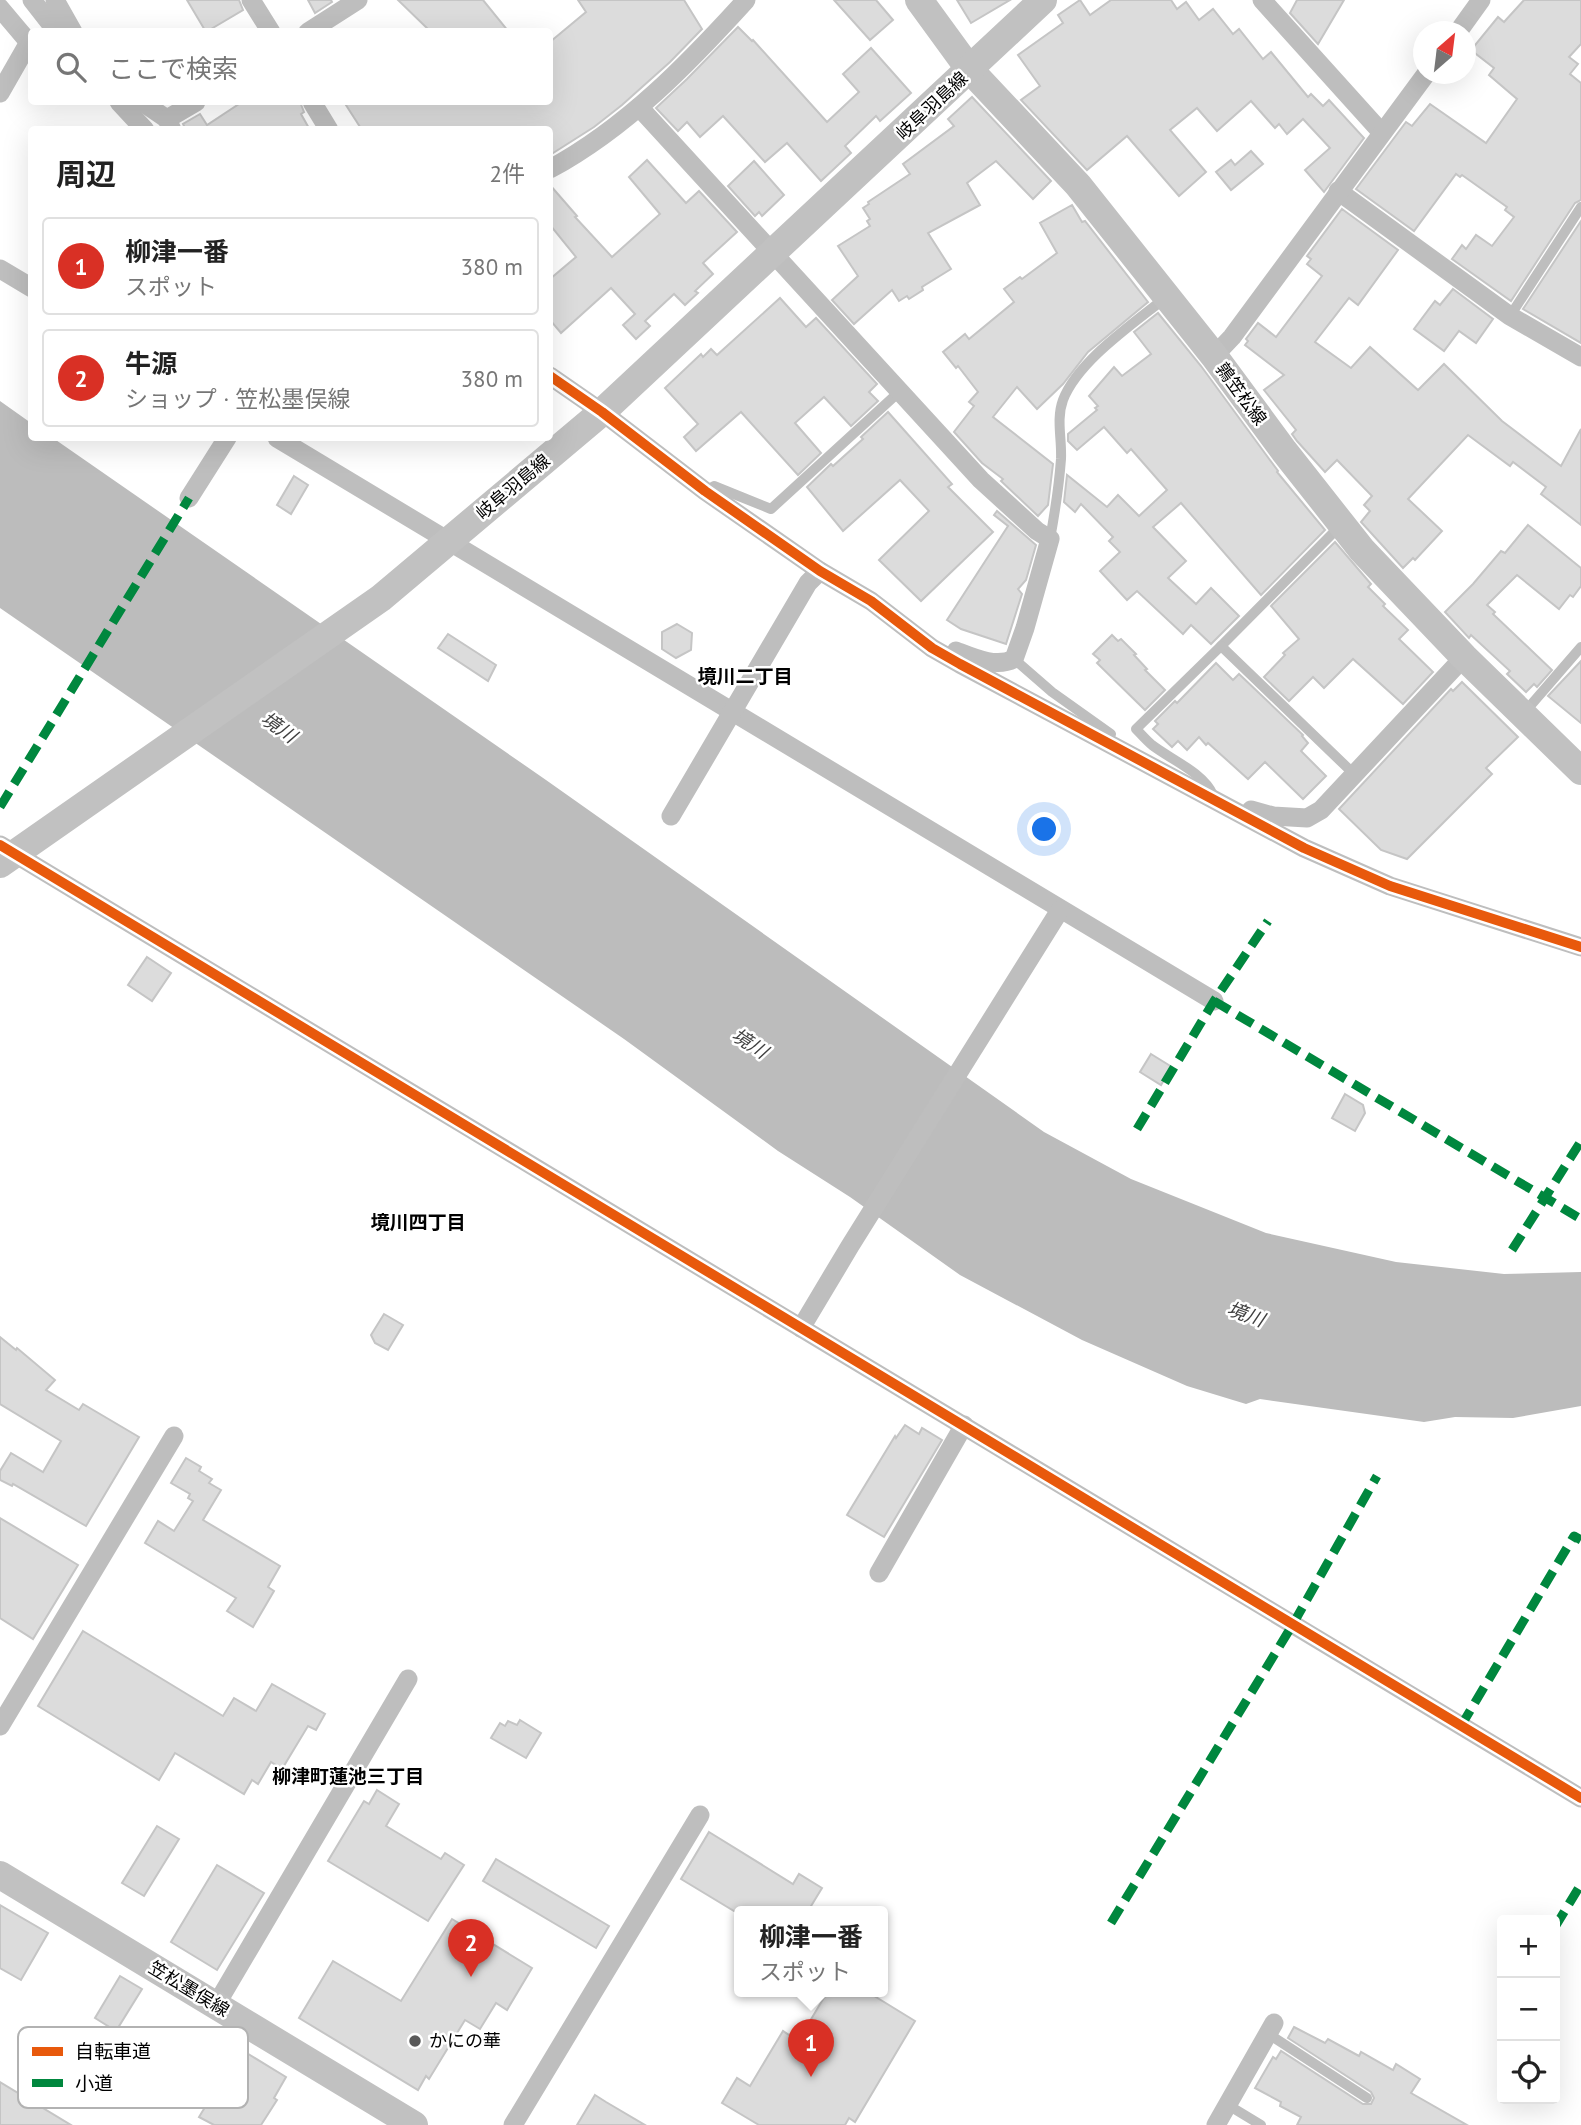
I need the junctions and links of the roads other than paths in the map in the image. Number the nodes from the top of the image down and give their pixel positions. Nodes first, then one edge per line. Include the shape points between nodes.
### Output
1 (32, 0) edge
2 (55, 0) edge
3 (251, 0) edge
4 (358, 0) edge
5 (746, 0) edge
6 (919, 0) edge
7 (1044, 0) edge
8 (1262, 0) edge
9 (1481, 0) edge
10 (0, 8) edge
11 (1466, 21) edge
12 (54, 28) edge
13 (71, 28) edge
14 (268, 28) edge
15 (314, 28) edge
16 (28, 43) edge
17 (28, 48) edge
18 (970, 71) junction
19 (1419, 84) edge
20 (0, 93) edge
21 (122, 105) edge
22 (146, 105) edge
23 (192, 105) edge
24 (314, 105) edge
25 (639, 107) junction
26 (170, 124) edge
27 (141, 126) edge
28 (327, 126) edge
29 (1382, 133) junction
30 (553, 167) edge
31 (1338, 191) junction
32 (1581, 207) edge
33 (773, 252) junction
34 (0, 269) edge
35 (28, 286) edge
36 (1167, 297) junction
37 (1510, 316) junction
38 (1214, 356) junction
39 (1581, 356) edge
40 (553, 378) edge
41 (899, 392) junction
42 (602, 412) junction
43 (225, 441) edge
44 (282, 441) edge
45 (705, 491) junction
46 (189, 498) dead end
47 (1344, 527) junction
48 (1050, 540) junction
49 (820, 571) junction
50 (1221, 646) junction
51 (932, 648) junction
52 (1581, 648) edge
53 (1464, 657) junction
54 (1014, 659) junction
55 (732, 712) junction
56 (1522, 715) junction
57 (1106, 741) junction
58 (1581, 771) edge
59 (1355, 775) junction
60 (1214, 799) junction
61 (1238, 811) junction
62 (671, 816) dead end
63 (0, 845) edge
64 (0, 864) edge
65 (1060, 909) junction
66 (1581, 947) edge
67 (1214, 1001) dead end
68 (801, 1328) junction
69 (964, 1425) junction
70 (174, 1436) dead end
71 (880, 1573) dead end
72 (408, 1679) dead end
73 (0, 1726) edge
74 (1581, 1798) edge
75 (700, 1815) dead end
76 (0, 1875) edge
77 (216, 2005) junction
78 (1271, 2028) joint
79 (1367, 2098) dead end
80 (1227, 2105) junction
81 (414, 2125) edge
82 (513, 2125) edge
83 (1216, 2125) edge
84 (1261, 2125) edge

1 - 12 street
2 - 13 street
3 - 14 street
4 - 15 street
5 - 25 street via 697,54
6 - 18 main road, 鶉笠松線
7 - 18 main road, 岐阜羽島線
8 - 29 street
9 - 11 street
10 - 16 street
17 - 20 street
18 - 33 main road, 岐阜羽島線
18 - 36 main road, 鶉笠松線 via 1078,185
19 - 29 street
21 - 27 street
22 - 26 street
23 - 26 street
24 - 28 street
25 - 30 street
25 - 33 street
29 - 31 street
31 - 37 street
31 - 38 street
32 - 37 lane
33 - 41 street
33 - 42 main road, 岐阜羽島線
34 - 35 street
36 - 38 main road, 鶉笠松線
36 - 48 lane via 1103,348 1080,372 1063,400
37 - 39 street
38 - 47 main road, 鶉笠松線
40 - 42 street
41 - 45 lane via 771,509 714,486
41 - 48 street via 981,480
42 - 45 street
42 - 64 main road, 岐阜羽島線 via 381,598
43 - 46 street
44 - 55 street
45 - 49 street
47 - 50 lane
47 - 53 main road, 鶉笠松線
48 - 54 street
49 - 51 street via 871,601
49 - 55 street via 808,583
50 - 59 lane
50 - 60 lane via 1136,729 1210,788
51 - 54 street via 941,646 979,660 1005,663
51 - 57 street
52 - 56 lane
53 - 56 main road, 鶉笠松線
53 - 59 street
54 - 57 lane via 1111,734
55 - 62 street
55 - 65 street
56 - 58 main road, 鶉笠松線
57 - 60 street
59 - 61 street via 1307,818
60 - 61 street
61 - 66 street via 1304,848 1390,886
63 - 68 street
65 - 67 street
65 - 68 street
68 - 69 street
69 - 71 street
69 - 74 street
70 - 73 street
72 - 77 street
75 - 82 street
76 - 77 main road, 笠松墨俣線
77 - 81 main road, 笠松墨俣線
78 - 79 lane
78 - 80 street
80 - 83 street
80 - 84 lane

